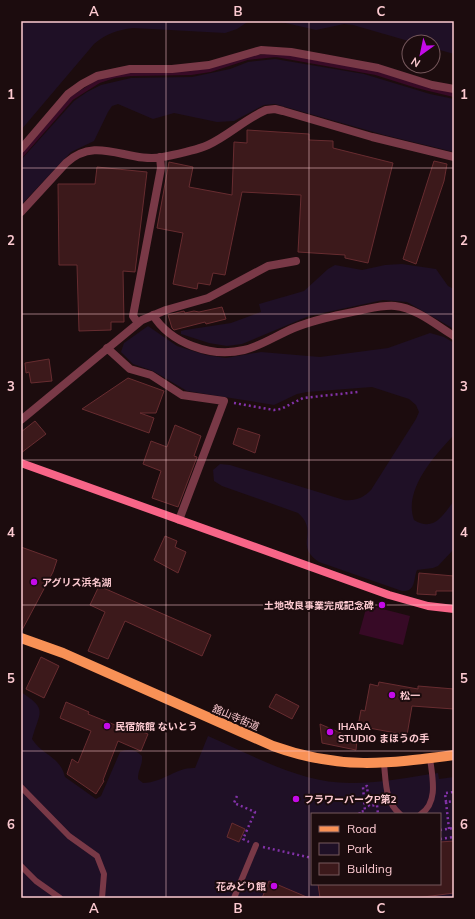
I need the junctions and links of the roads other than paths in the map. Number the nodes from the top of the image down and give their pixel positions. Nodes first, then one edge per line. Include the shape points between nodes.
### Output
1 (454, 89) edge
2 (21, 148) edge
3 (160, 157) junction
4 (454, 157) edge
5 (21, 212) edge
6 (296, 261) dead end
7 (153, 315) junction
8 (138, 323) junction
9 (454, 336) edge
10 (107, 348) junction
11 (21, 420) edge
12 (21, 463) edge
13 (179, 520) junction
14 (454, 609) edge
15 (21, 638) edge
16 (454, 755) edge
17 (430, 758) junction
18 (384, 764) junction
19 (21, 787) edge
20 (399, 813) edge
21 (423, 813) edge
22 (256, 845) road end
23 (21, 866) edge
24 (60, 898) edge
25 (102, 898) edge
26 (234, 898) edge

1 - 2 street via 432,85 372,66 291,52 261,50 209,65 172,69 130,69 97,76 68,94
3 - 4 street via 207,145 257,114 275,109
3 - 5 street via 94,149 84,151 66,163
3 - 8 street via 161,168 133,316
6 - 7 street via 268,266 208,298
7 - 8 street
7 - 9 street via 164,330 180,341 227,352 258,345 311,322 383,306 405,308
8 - 10 street
10 - 11 street
10 - 13 street via 130,369 151,375 182,395 224,401
12 - 13 street
13 - 14 street via 408,602
15 - 18 main road, 舘山寺街道 via 291,753 343,763
16 - 17 main road, 舘山寺街道
17 - 18 main road, 舘山寺街道
17 - 21 lane via 432,800
18 - 20 lane via 386,790 391,804
19 - 25 lane via 69,836 97,856 104,874
22 - 26 lane
23 - 24 lane via 36,881

